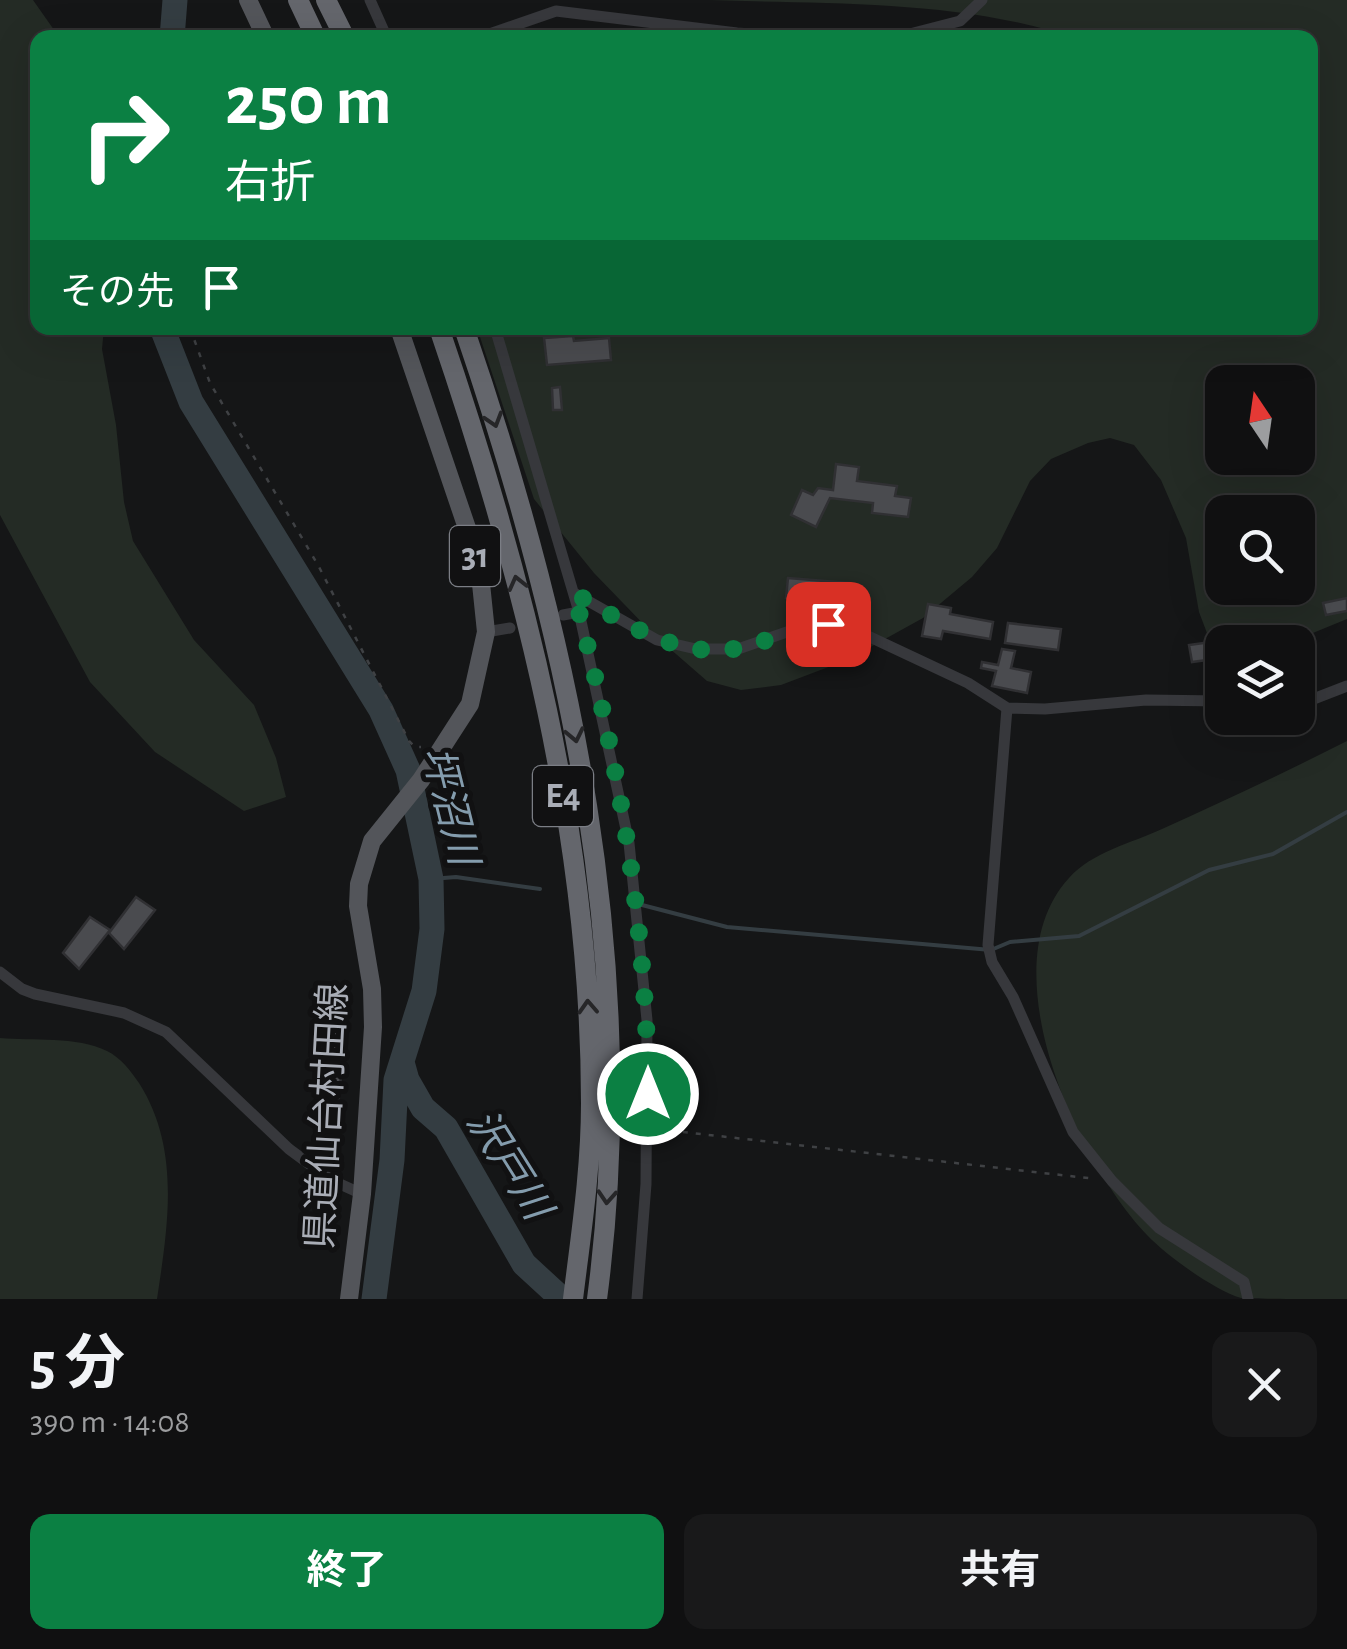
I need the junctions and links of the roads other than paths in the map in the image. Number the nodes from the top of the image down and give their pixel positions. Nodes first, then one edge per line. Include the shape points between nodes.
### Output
1 (248, 0) edge
2 (298, 0) edge
3 (326, 0) edge
4 (370, 0) edge
5 (982, 0) edge
6 (262, 30) edge
7 (312, 30) edge
8 (340, 30) edge
9 (383, 30) edge
10 (502, 30) edge
11 (711, 30) edge
12 (925, 30) edge
13 (401, 335) edge
14 (442, 335) edge
15 (466, 335) edge
16 (496, 335) edge
17 (574, 593) junction
18 (579, 612) junction
19 (563, 616) dead end
20 (510, 628) dead end
21 (486, 632) junction
22 (1347, 686) edge
23 (1315, 699) edge
24 (1205, 701) edge
25 (1007, 708) junction
26 (0, 972) edge
27 (362, 1194) junction
28 (574, 1289) edge
29 (597, 1298) edge
30 (349, 1299) edge
31 (636, 1299) edge
32 (1248, 1299) edge

1 - 6 main road
2 - 7 highway
3 - 8 highway
4 - 9 street
5 - 12 street via 960,21
10 - 11 street via 556,12
13 - 21 main road, 県道仙台村田線 / 31 via 473,547
28 -> 14 highway, E4 via 591,1107 572,844 514,573
15 -> 29 highway, E4 via 538,570 595,847 612,1088
16 - 17 street
17 - 18 street
17 - 25 street via 657,640 696,649 738,648 807,625 853,629
18 - 19 street
18 - 31 street via 630,842 647,1020
20 - 21 street
21 - 27 main road, 県道仙台村田線 / 31 via 470,704 364,861 358,906 373,1027
22 - 23 street
24 - 25 street
25 - 32 street via 989,950 1073,1132 1159,1228 1244,1282
26 - 27 street via 35,994 124,1013 166,1032 289,1149
27 - 30 main road, 県道仙台村田線 / 31

